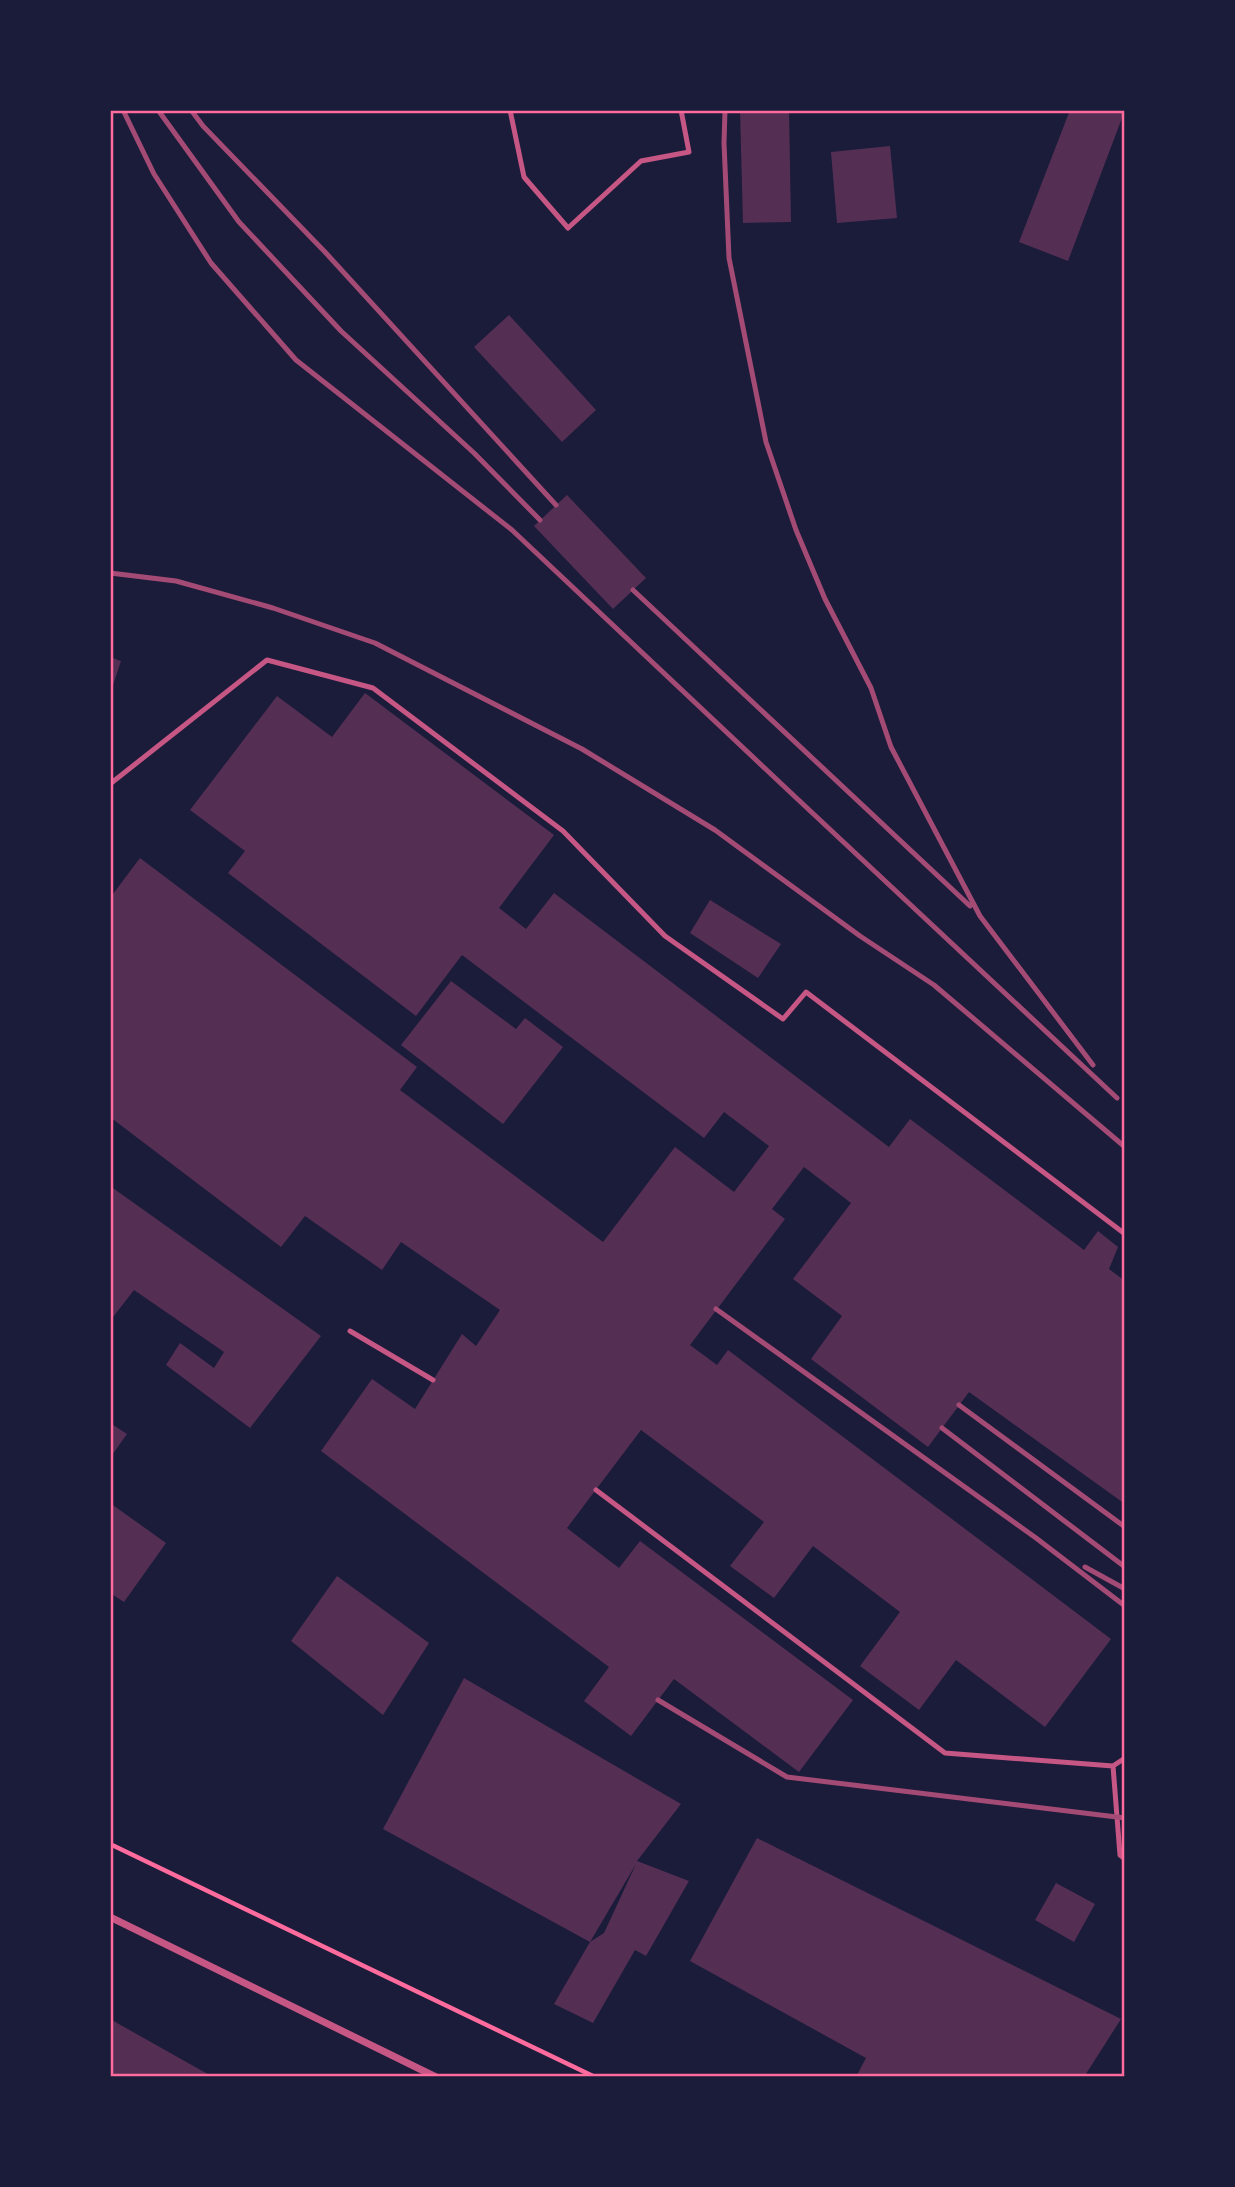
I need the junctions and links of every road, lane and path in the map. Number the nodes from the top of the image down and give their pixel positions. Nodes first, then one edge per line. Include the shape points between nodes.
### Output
1 (510, 110) edge
2 (681, 110) edge
3 (110, 784) edge
4 (1125, 1234) edge
5 (350, 1331) dead end
6 (433, 1380) dead end
7 (596, 1490) dead end
8 (1125, 1758) edge
9 (1113, 1766) junction
10 (110, 1844) edge
11 (1125, 1859) edge
12 (110, 1917) edge
13 (436, 2077) edge
14 (595, 2077) edge

1 - 2 lane via 524,177 568,228 641,161 689,152
3 - 4 lane via 268,660 373,688 563,831 665,936 783,1019 806,992
5 - 6 lane
7 - 9 lane via 945,1753
8 - 9 lane
9 - 11 lane via 1120,1855
10 - 14 path
12 - 13 street

